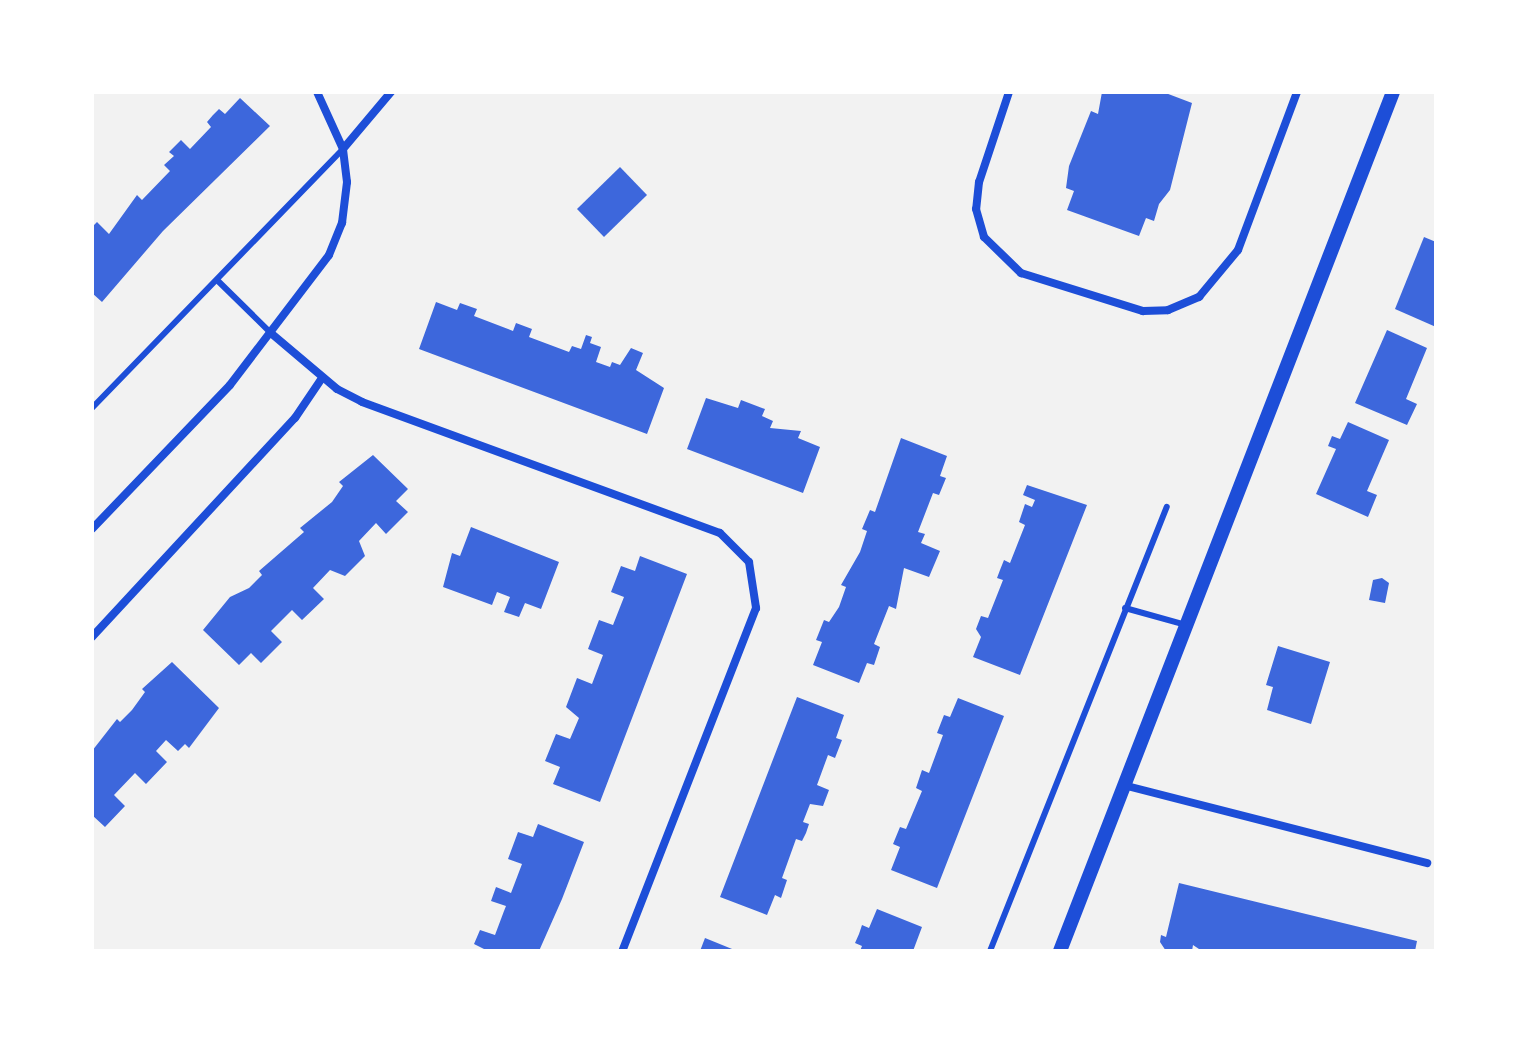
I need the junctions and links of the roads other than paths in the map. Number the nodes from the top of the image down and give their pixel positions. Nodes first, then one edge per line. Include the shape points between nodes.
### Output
1 (317, 92) edge
2 (391, 92) edge
3 (1009, 92) edge
4 (1297, 92) edge
5 (1393, 92) edge
6 (343, 149) junction
7 (217, 280) junction
8 (272, 334) junction
9 (322, 378) junction
10 (92, 408) edge
11 (1167, 507) dead end
12 (92, 529) edge
13 (1125, 608) junction
14 (1189, 626) junction
15 (92, 637) edge
16 (1127, 786) junction
17 (1427, 863) dead end
18 (622, 951) edge
19 (990, 951) edge
20 (1060, 951) edge

1 - 6 street
2 - 6 street
3 - 4 street via 979,182 976,209 984,237 1021,273 1143,311 1168,310 1199,297 1238,250
5 - 14 street
6 - 7 lane
6 - 8 street via 347,182 342,223 329,255
7 - 8 lane
7 - 10 lane
8 - 9 street
8 - 12 street
9 - 15 street via 295,418
9 - 18 street via 362,402 720,533 749,562 757,584 756,608
11 - 13 lane
13 - 14 lane
13 - 19 lane
14 - 16 street
16 - 17 street
16 - 20 street

